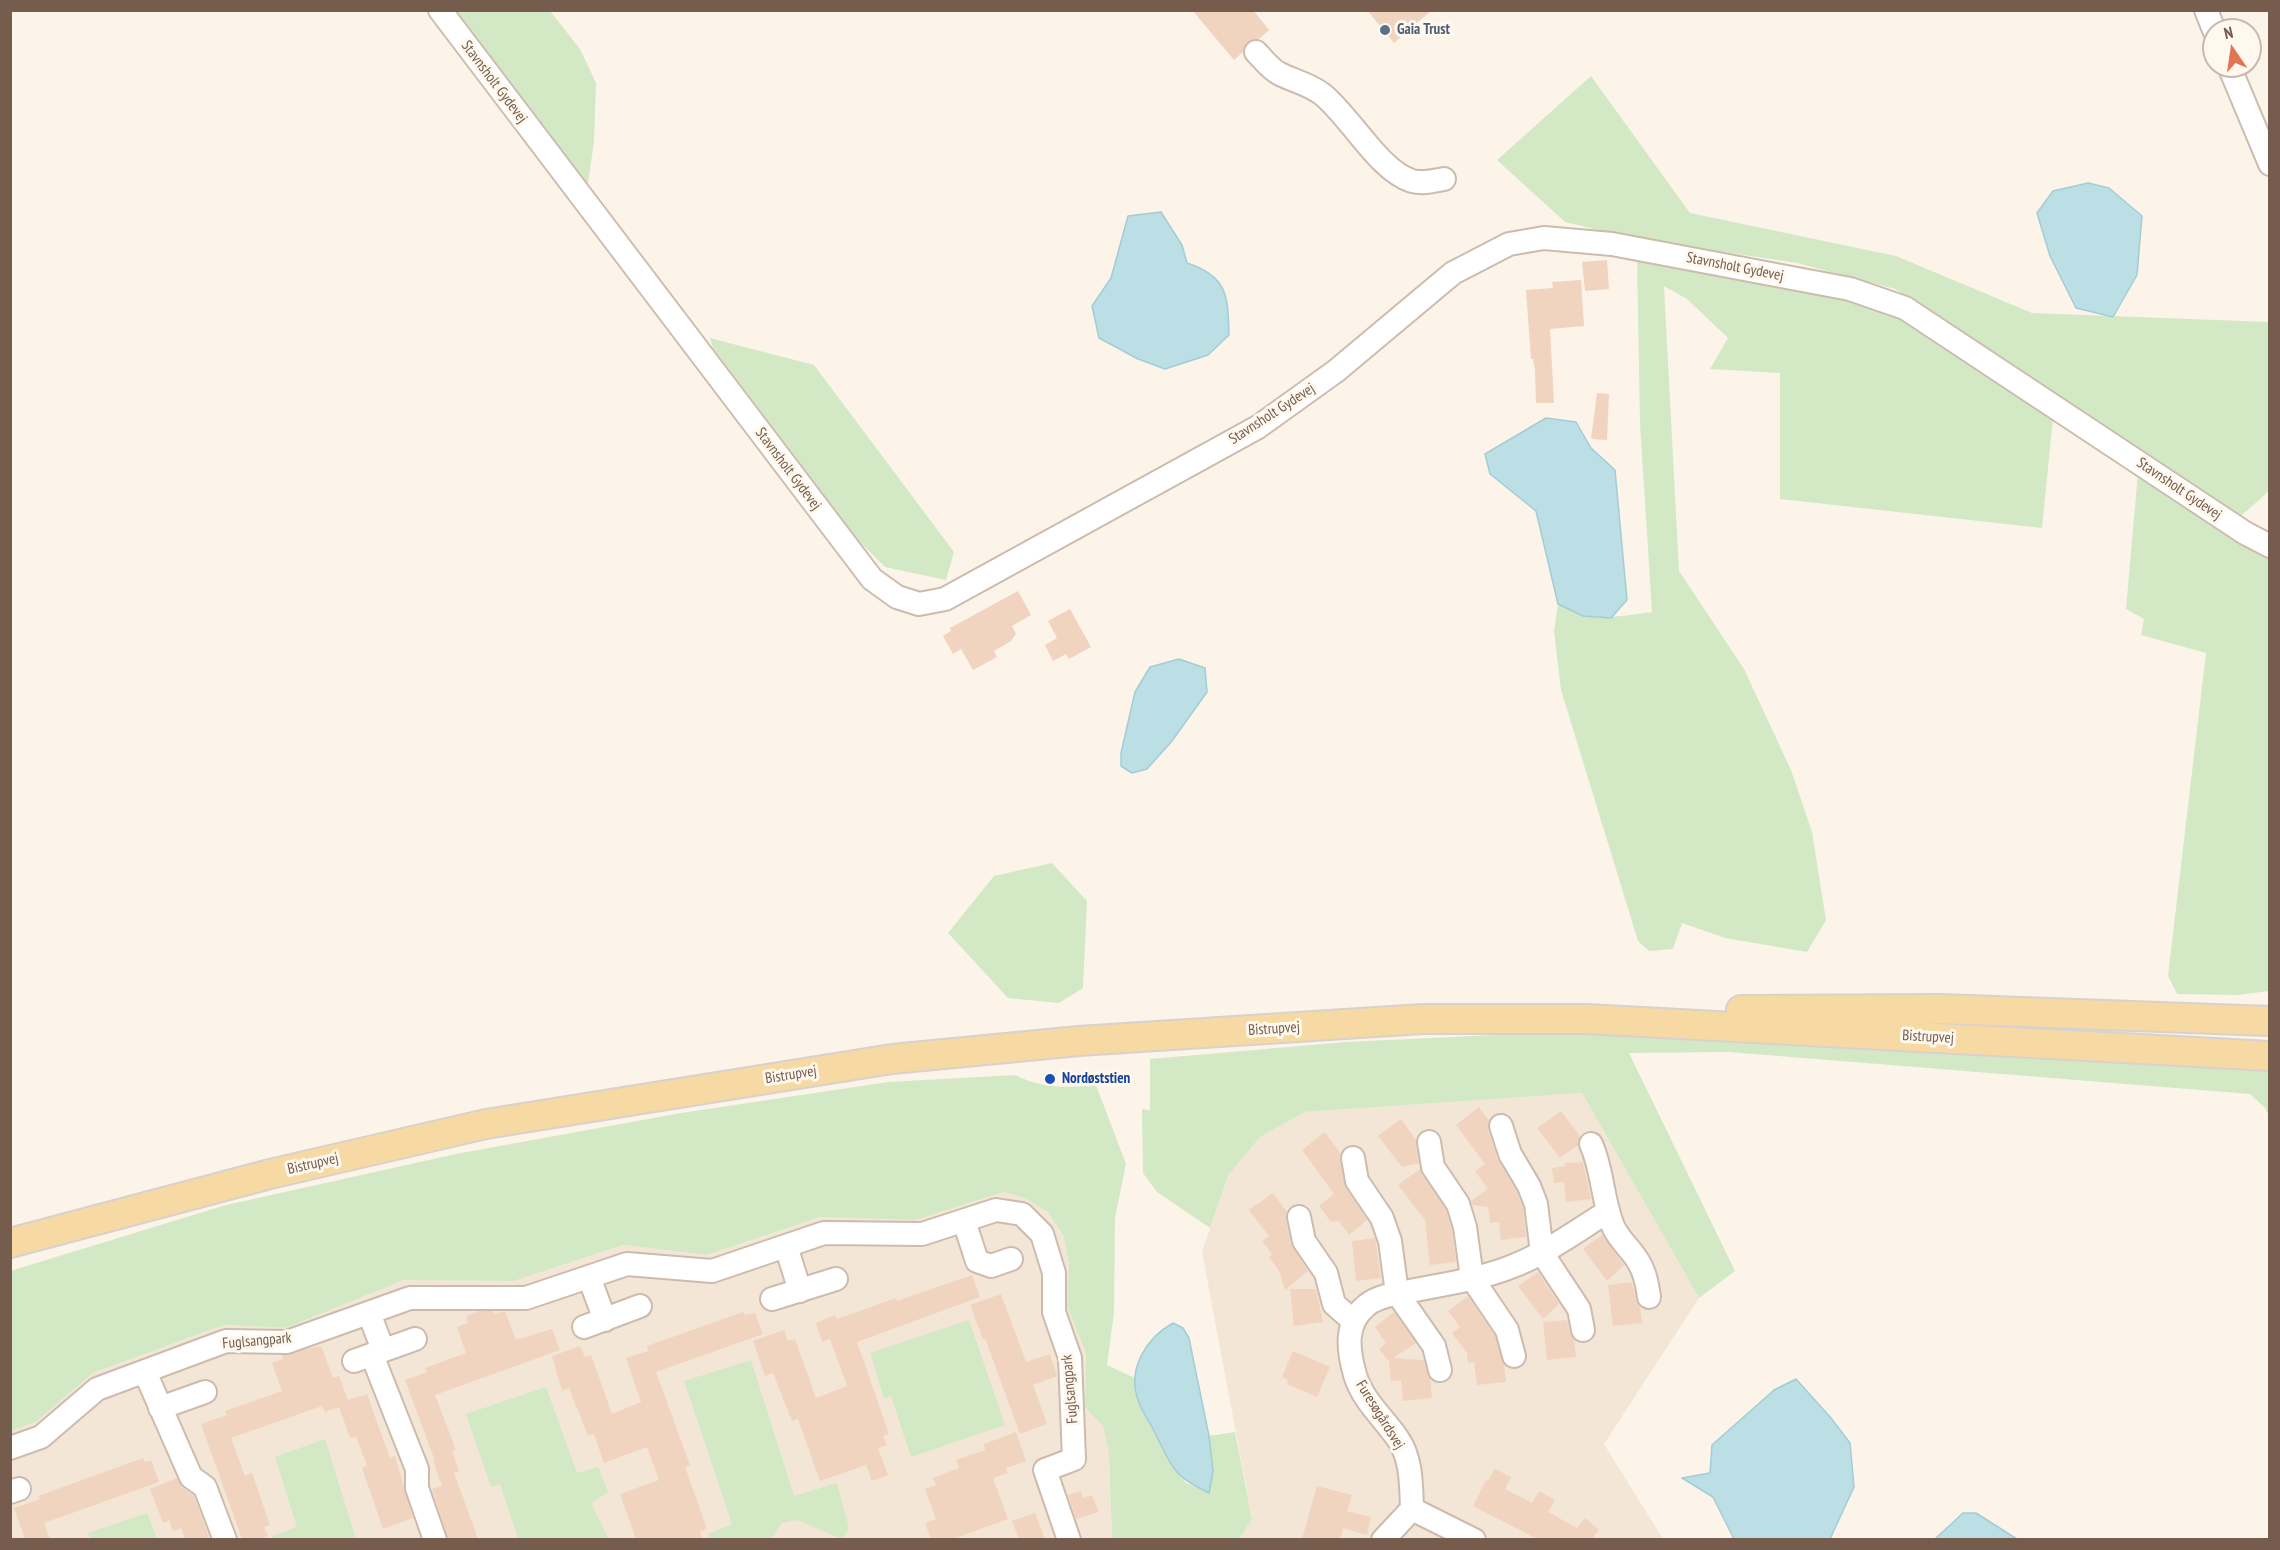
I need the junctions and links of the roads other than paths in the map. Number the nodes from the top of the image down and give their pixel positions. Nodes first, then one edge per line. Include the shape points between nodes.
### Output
1 (440, 10) edge
2 (1256, 52) dead end
3 (2234, 78) edge
4 (2270, 164) edge
5 (1444, 179) dead end
6 (2270, 546) edge
7 (1587, 1020) junction
8 (2270, 1021) edge
9 (2270, 1056) edge
10 (1501, 1126) dead end
11 (1429, 1142) dead end
12 (1591, 1144) dead end
13 (1353, 1158) dead end
14 (1607, 1212) junction
15 (1299, 1216) dead end
16 (964, 1221) junction
17 (10, 1243) edge
18 (786, 1246) junction
19 (1542, 1253) junction
20 (1011, 1259) dead end
21 (588, 1277) junction
22 (1472, 1278) junction
23 (837, 1280) dead end
24 (800, 1291) junction
25 (1396, 1293) junction
26 (1649, 1297) dead end
27 (772, 1299) dead end
28 (640, 1306) dead end
29 (369, 1313) junction
30 (1353, 1320) junction
31 (1583, 1330) dead end
32 (416, 1339) dead end
33 (370, 1355) junction
34 (1514, 1356) dead end
35 (1440, 1370) dead end
36 (145, 1372) junction
37 (205, 1392) dead end
38 (160, 1408) junction
39 (10, 1448) edge
40 (1412, 1509) junction
41 (225, 1539) edge
42 (435, 1539) edge
43 (1069, 1539) edge
44 (1383, 1539) edge
45 (1474, 1539) edge

1 - 6 street, Stavnsholt Gydevej via 872,579 897,597 919,604 945,598 1258,427 1336,371 1453,273 1509,244 1544,238 1612,244 1850,289 1905,308
2 - 5 street via 1278,74 1320,93 1340,110 1382,161 1397,173 1423,183
3 - 4 street
7 - 8 main road, Bistrupvej via 1761,1009 1940,1009
7 - 9 main road, Bistrupvej
7 - 17 main road, Bistrupvej via 1423,1019 1079,1041 892,1059 486,1124 270,1174
10 - 19 street via 1510,1154 1536,1204
11 - 22 street via 1433,1167 1458,1204
12 - 14 street via 1598,1158
13 - 25 street via 1357,1181 1382,1218 1390,1241
14 - 19 street
14 - 26 street via 1614,1230 1638,1260
15 - 30 street via 1304,1241 1326,1273 1334,1304
16 - 18 street, Fuglsangpark via 922,1234 824,1233
16 - 20 street via 976,1261 991,1266
16 - 43 street, Fuglsangpark via 996,1210 1022,1214 1042,1234 1054,1273 1054,1312 1070,1358 1074,1459 1045,1470
18 - 21 street, Fuglsangpark via 712,1271 627,1264
18 - 24 street
19 - 22 street via 1508,1269
19 - 31 street via 1579,1309
21 - 28 street via 595,1323
21 - 29 street, Fuglsangpark via 526,1298 410,1298
22 - 25 street
22 - 34 street via 1507,1330
23 - 24 street
24 - 27 street
25 - 30 street via 1368,1303
25 - 35 street via 1434,1346
29 - 33 street
29 - 36 street, Fuglsangpark via 287,1342 226,1341
30 - 40 street, Furesøgårdsvej via 1348,1345 1356,1377 1370,1406 1399,1440 1411,1472
32 - 33 street
33 - 42 street via 417,1469 417,1488
36 - 38 street
36 - 39 street, Fuglsangpark via 97,1389 40,1437
37 - 38 street
38 - 41 street via 190,1477 206,1487
40 - 44 street
40 - 45 street

